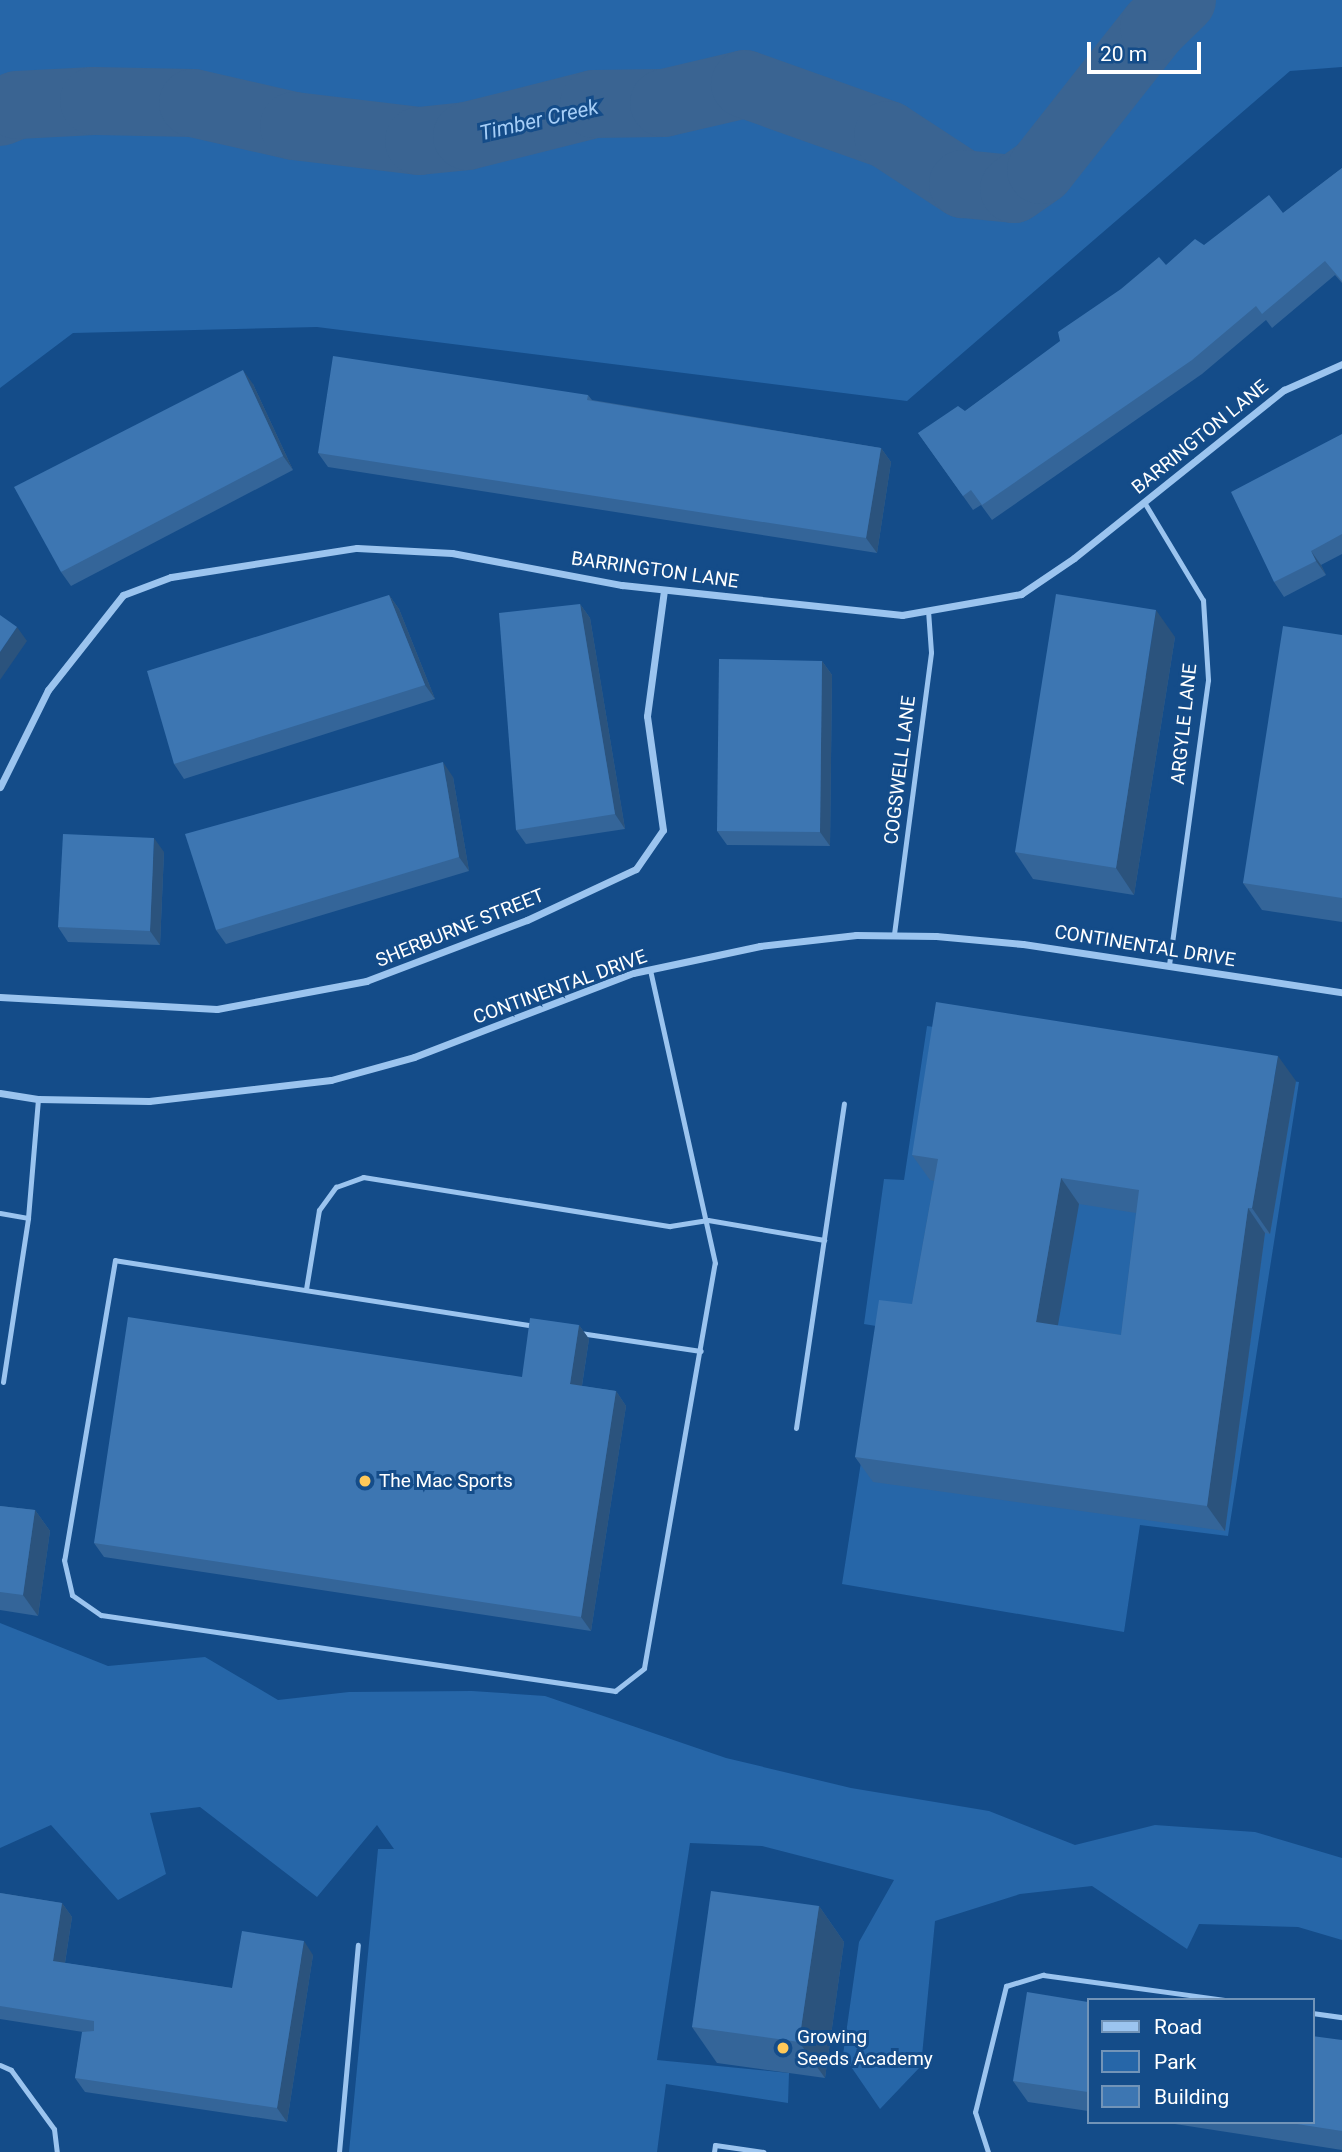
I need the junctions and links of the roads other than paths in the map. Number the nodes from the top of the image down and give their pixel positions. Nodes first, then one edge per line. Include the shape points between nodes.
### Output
1 (1342, 363) edge
2 (1144, 502) junction
3 (664, 590) junction
4 (928, 610) junction
5 (0, 787) edge
6 (894, 934) junction
7 (1169, 965) junction
8 (650, 970) junction
9 (1342, 992) edge
10 (0, 997) edge
11 (0, 1093) edge
12 (37, 1099) junction
13 (844, 1104) dead end
14 (0, 1213) edge
15 (28, 1218) junction
16 (708, 1220) junction
17 (824, 1240) junction
18 (306, 1289) junction
19 (539, 1326) edge
20 (566, 1330) edge
21 (701, 1351) junction
22 (3, 1382) dead end
23 (796, 1428) dead end
24 (358, 1945) dead end
25 (1212, 1998) edge
26 (1314, 2013) edge
27 (1342, 2017) edge
28 (0, 2065) edge
29 (57, 2152) edge
30 (339, 2152) edge
31 (714, 2152) edge
32 (764, 2152) edge
33 (988, 2152) edge

1 - 2 street, BARRINGTON LANE via 1284,390
2 - 4 street, BARRINGTON LANE via 1021,594
2 - 7 lane, ARGYLE LANE via 1203,600 1208,680
3 - 4 street, BARRINGTON LANE via 902,615
3 - 5 street, BARRINGTON LANE via 452,553 357,548 172,577 123,595 48,690
3 - 10 street, SHERBURNE STREET via 647,716 663,830 636,869 527,920 366,982 217,1009
4 - 6 lane, COGSWELL LANE via 931,652
6 - 7 street, CONTINENTAL DRIVE via 1023,944
6 - 8 street, CONTINENTAL DRIVE via 760,946
7 - 9 street, CONTINENTAL DRIVE
8 - 12 street, CONTINENTAL DRIVE via 566,997 414,1058 331,1080 195,1098
8 - 16 lane
11 - 12 street, CONTINENTAL DRIVE
12 - 15 lane
13 - 17 lane
14 - 15 lane
15 - 22 lane
16 - 17 lane
16 - 18 lane via 670,1226 363,1177 336,1187 319,1210
16 - 21 lane via 715,1263
17 - 23 lane
18 - 19 lane
18 - 21 lane via 116,1260 64,1560 72,1595 101,1615 615,1691 644,1668
20 - 21 lane
24 - 30 lane
25 - 33 lane via 1055,1976 1006,1986 975,2112
26 - 27 lane
28 - 29 lane via 11,2070 54,2129
31 - 32 lane via 715,2145

